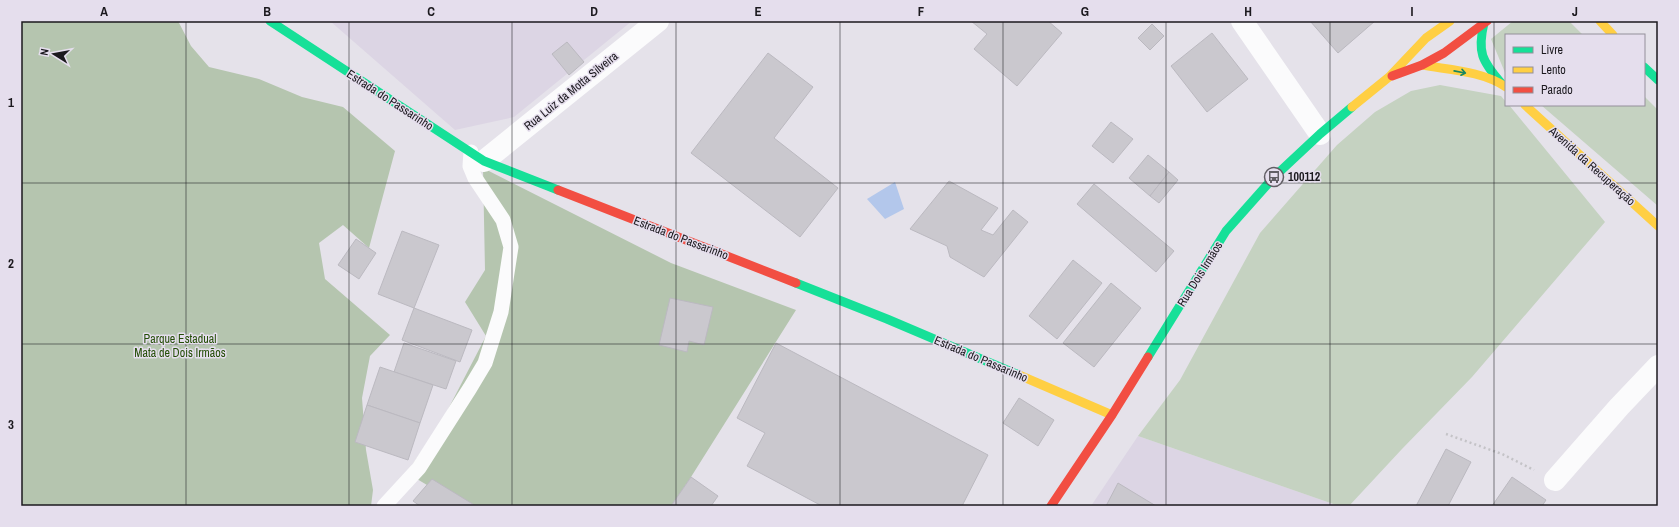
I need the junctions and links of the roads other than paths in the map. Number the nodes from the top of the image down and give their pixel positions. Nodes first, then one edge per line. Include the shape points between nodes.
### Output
1 (270, 21) edge
2 (658, 21) edge
3 (1242, 21) edge
4 (1450, 21) edge
5 (1600, 21) edge
6 (1486, 22) edge
7 (1428, 27) dead end
8 (1612, 34) edge
9 (1426, 38) junction
10 (1422, 66) junction
11 (1645, 68) edge
12 (1389, 77) junction
13 (1658, 80) edge
14 (1504, 85) edge
15 (1526, 106) edge
16 (1320, 134) junction
17 (477, 157) junction
18 (1658, 226) edge
19 (1658, 366) edge
20 (1112, 416) junction
21 (1555, 480) road end
22 (384, 506) edge
23 (1051, 506) edge

1 - 17 main road, Estrada do Passarinho
2 - 17 street, Rua Luiz da Motta Silveira
3 - 16 street
4 - 9 main road, Rua Dois Irmãos
5 - 8 main road
6 - 10 main road, Rua Dois Irmãos
6 - 14 main road via 1480,44 1481,57
7 - 9 main road
9 - 12 main road, Rua Dois Irmãos
10 - 12 main road, Rua Dois Irmãos
10 -> 14 main road via 1464,73
11 - 13 main road
12 - 16 main road, Rua Dois Irmãos
15 - 18 main road, Avenida da Recuperação
16 - 20 main road, Rua Dois Irmãos via 1274,177 1226,231
17 - 20 main road, Estrada do Passarinho via 887,319
17 - 22 lane via 470,166 503,220 511,247 500,312 485,363 419,468
19 - 21 street via 1619,406
20 - 23 main road, Rua Dois Irmãos

